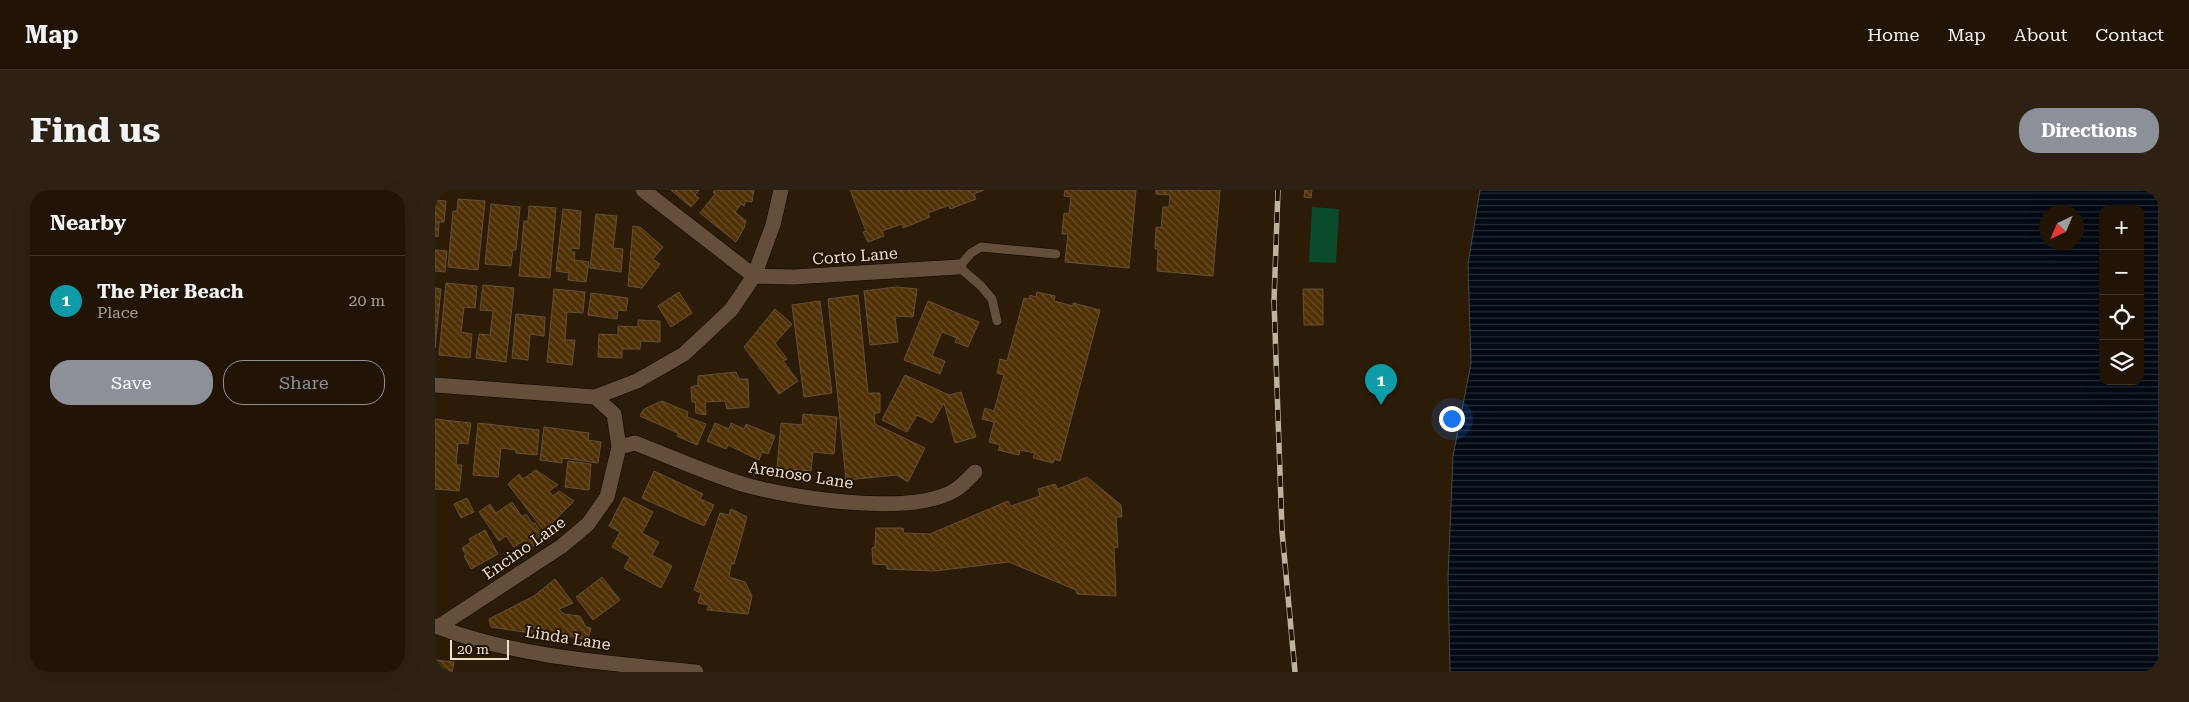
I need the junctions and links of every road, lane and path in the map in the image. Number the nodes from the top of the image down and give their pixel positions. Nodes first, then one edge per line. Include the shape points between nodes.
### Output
1 (643, 190) edge
2 (781, 190) edge
3 (1056, 254) dead end
4 (959, 267) junction
5 (754, 276) junction
6 (997, 322) dead end
7 (435, 385) edge
8 (595, 397) junction
9 (619, 446) junction
10 (975, 472) dead end
11 (437, 626) edge
12 (696, 672) edge

1 - 5 street
2 - 5 street via 773,225
3 - 4 lane via 981,247
4 - 5 street, Corto Lane via 793,278
4 - 6 lane via 992,299
5 - 8 street via 731,310 684,354 637,382
7 - 8 street
8 - 9 street, Encino Lane via 614,414
9 - 10 street, Arenoso Lane via 635,443 742,484 831,500 870,503 921,503 955,490
9 - 11 street, Encino Lane via 607,496 588,524 562,546
11 - 12 street, Linda Lane via 467,638 568,658

